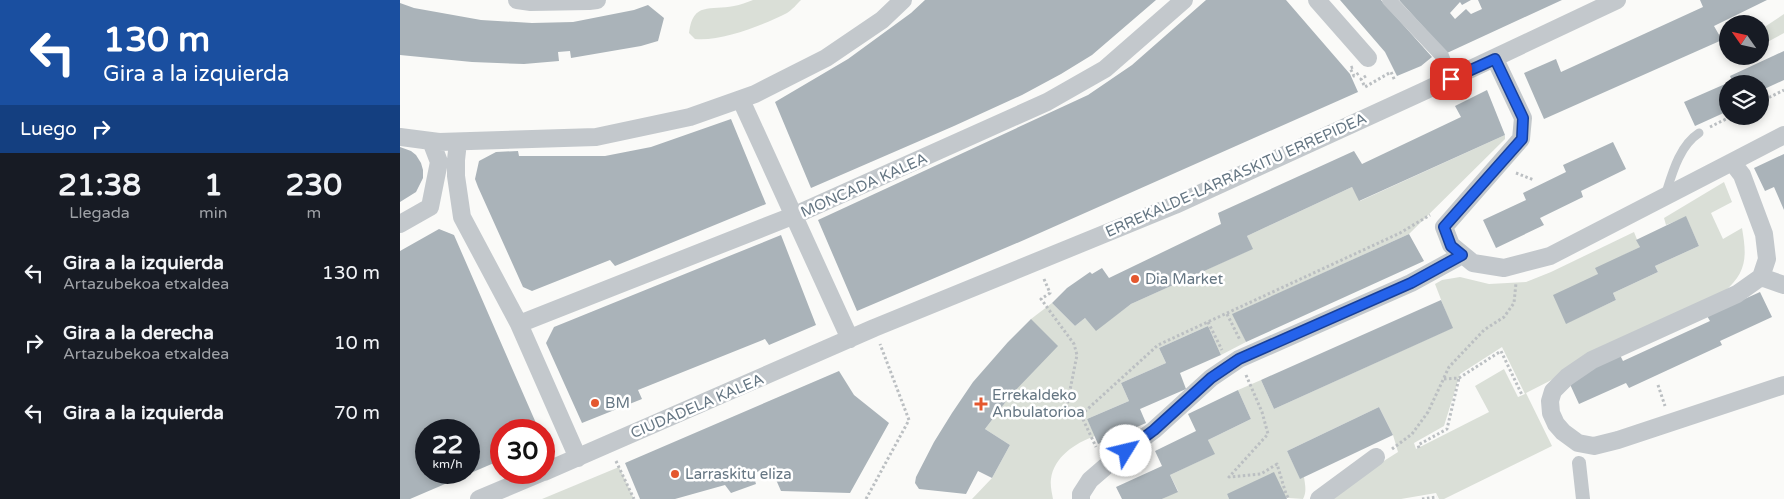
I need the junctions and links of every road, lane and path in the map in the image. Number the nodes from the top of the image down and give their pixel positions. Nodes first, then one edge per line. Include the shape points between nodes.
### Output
1 (517, 0) edge
2 (592, 0) edge
3 (903, 0) edge
4 (1184, 0) edge
5 (1317, 0) edge
6 (1390, 0) edge
7 (1617, 0) edge
8 (1368, 58) dead end
9 (1495, 59) junction
10 (1381, 78) dead end
11 (1451, 79) junction
12 (1395, 81) dead end
13 (1784, 90) edge
14 (1769, 98) edge
15 (741, 100) junction
16 (1719, 123) edge
17 (1699, 133) joint
18 (1784, 135) edge
19 (400, 137) edge
20 (431, 141) junction
21 (458, 142) junction
22 (1732, 162) junction
23 (1508, 171) dead end
24 (1534, 180) dead end
25 (1664, 198) junction
26 (430, 207) junction
27 (1458, 212) junction
28 (795, 215) junction
29 (462, 217) junction
30 (400, 224) edge
31 (1462, 255) junction
32 (1036, 262) junction
33 (1761, 277) junction
34 (1516, 282) dead end
35 (1784, 285) edge
36 (1227, 314) junction
37 (1208, 322) junction
38 (519, 324) junction
39 (874, 328) junction
40 (850, 339) junction
41 (1235, 352) junction
42 (1459, 378) junction
43 (1444, 380) junction
44 (1784, 384) edge
45 (1658, 385) dead end
46 (1660, 391) dead end
47 (1522, 395) dead end
48 (1081, 415) junction
49 (1096, 447) dead end
50 (1419, 448) dead end
51 (614, 456) dead end
52 (1376, 457) joint
53 (578, 458) junction
54 (1579, 463) dead end
55 (555, 467) edge
56 (515, 484) edge
57 (1438, 496) dead end
58 (479, 499) edge
59 (634, 499) edge
60 (866, 499) edge
61 (1081, 499) edge
62 (1289, 499) edge
63 (1319, 499) edge
64 (1422, 499) edge
65 (1583, 499) edge

1 - 2 street
3 - 15 street via 882,20 826,58
4 - 28 street, MONCADA KALEA via 1106,69 1047,102
5 - 8 street
6 - 11 street via 1442,56
7 - 9 street, ERREKALDE-LARRASKITU ERREPIDEA
9 - 11 street, ERREKALDE-LARRASKITU ERREPIDEA
9 - 27 street via 1523,118 1522,139
10 - 12 path via 1391,72
11 - 32 street, ERREKALDE-LARRASKITU ERREPIDEA via 1175,205
13 - 14 path
15 - 21 street via 690,117 596,136
15 - 28 street
16 - 17 path
17 - 25 lane via 1690,139 1672,172
18 - 22 street
19 - 20 street
20 - 21 street
20 - 26 street via 439,162
21 - 29 street via 456,176
22 - 25 street
22 - 33 street via 1742,175 1764,234 1767,259
23 - 24 path
25 - 31 street via 1550,256 1504,268 1472,263
26 - 29 street via 445,208
26 - 30 street
27 - 31 street via 1444,227 1451,246
27 - 36 path via 1448,205 1400,233
28 - 38 street, MONCADA KALEA
28 - 40 street
29 - 38 street
31 - 41 street via 1411,283
32 - 39 street, ERREKALDE-LARRASKITU ERREPIDEA
32 - 48 path via 1050,293 1041,299 1074,344 1077,355 1067,405 1069,414
33 - 35 street
33 - 44 street via 1737,294 1592,360 1553,391 1551,413 1563,432 1578,443 1594,446
34 - 43 path via 1514,303 1504,317 1484,330 1449,367
36 - 37 path
36 - 41 path via 1241,341
37 - 41 path via 1222,350
37 - 48 path via 1158,344
38 - 53 street
39 - 40 street, ERREKALDE-LARRASKITU ERREPIDEA
39 - 60 path via 909,420
40 - 53 street, CIUDADELA KALEA
41 - 61 street via 1154,430 1090,480
41 - 62 path via 1262,412 1268,434 1228,477 1261,474 1277,464
42 - 43 path
42 - 47 path via 1501,351
42 - 50 path via 1447,429 1418,445
43 - 52 path via 1428,412 1412,434
45 - 46 path
48 - 49 path
51 - 59 path
52 - 63 street
53 - 55 street, CIUDADELA KALEA
54 - 65 street
56 - 58 street, CIUDADELA KALEA
57 - 64 path

